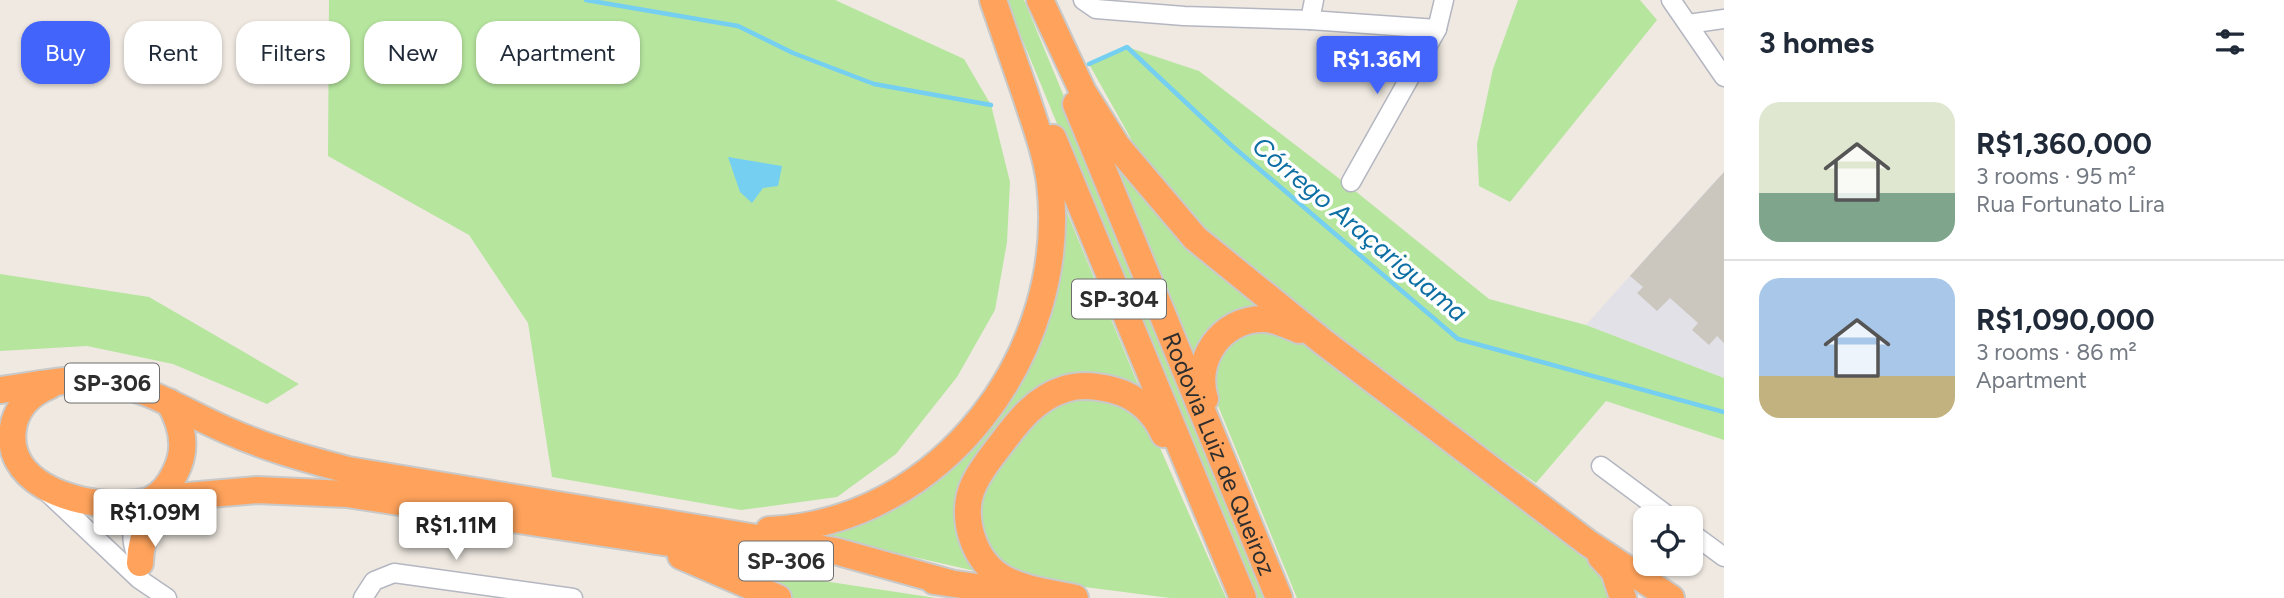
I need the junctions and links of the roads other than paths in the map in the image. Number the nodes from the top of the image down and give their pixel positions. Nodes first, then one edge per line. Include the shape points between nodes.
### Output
1 (995, 0) edge
2 (1032, 0) edge
3 (1040, 0) edge
4 (1083, 0) edge
5 (1314, 0) edge
6 (1444, 0) edge
7 (1671, 0) edge
8 (1186, 8) edge
9 (1724, 19) edge
10 (1310, 20) junction
11 (1688, 24) junction
12 (1437, 29) junction
13 (1724, 77) edge
14 (1351, 182) dead end
15 (1322, 341) junction
16 (52, 384) junction
17 (0, 390) edge
18 (169, 402) junction
19 (1601, 466) dead end
20 (0, 467) edge
21 (1228, 471) junction
22 (32, 478) junction
23 (162, 497) junction
24 (1655, 506) edge
25 (715, 531) junction
26 (623, 537) junction
27 (1703, 542) edge
28 (1588, 543) junction
29 (1724, 557) edge
30 (140, 563) junction
31 (950, 583) junction
32 (165, 596) edge
33 (363, 598) edge
34 (573, 598) edge
35 (778, 598) edge
36 (1054, 598) edge
37 (1075, 598) edge
38 (1243, 598) edge
39 (1279, 598) edge
40 (1623, 598) edge
41 (1671, 598) edge

1 - 25 highway via 1045,157 1051,193 1046,282 1019,360 987,413 964,438 926,473 894,494 855,514 815,526
1 - 38 highway, Rodovia Luiz de Queiroz / SP-304
2 - 21 highway, Rodovia Luiz de Queiroz / SP-304
3 - 15 highway via 1083,92 1146,182 1195,238
4 - 8 street via 1096,9
5 - 10 street
6 - 12 street
7 - 11 street
8 - 10 street
9 - 11 street
10 - 12 street
11 - 13 street
12 - 14 street
15 - 21 highway via 1286,324 1260,319 1232,327 1215,340 1203,369 1203,393
15 - 28 highway
16 - 17 highway, SP-306
16 - 18 highway, SP-306 via 100,381
16 - 22 highway via 24,402 12,433 13,450
18 - 23 highway via 180,427 181,455
18 - 25 highway, SP-306 via 257,443 348,470
19 - 24 street
20 - 22 highway, SP-306
21 - 39 highway, Rodovia Luiz de Queiroz / SP-304
22 - 23 highway, SP-306 via 63,496 85,502 107,505
22 - 32 street via 139,579
23 - 26 highway, SP-306 via 257,490 347,494
23 - 30 highway via 163,508 142,538
23 - 30 street via 133,524 132,542
25 - 31 highway, SP-306 via 835,551
26 - 31 highway, SP-306
26 - 35 highway via 699,563
27 - 29 street
28 - 40 highway via 1614,571
28 - 41 highway
30 - 32 street
31 - 36 highway, SP-306
33 - 34 street via 374,581 394,573
37 - 38 highway via 1022,586 989,567 977,551 968,506 973,485 1021,418 1051,394 1086,386 1120,391 1136,399 1161,426

